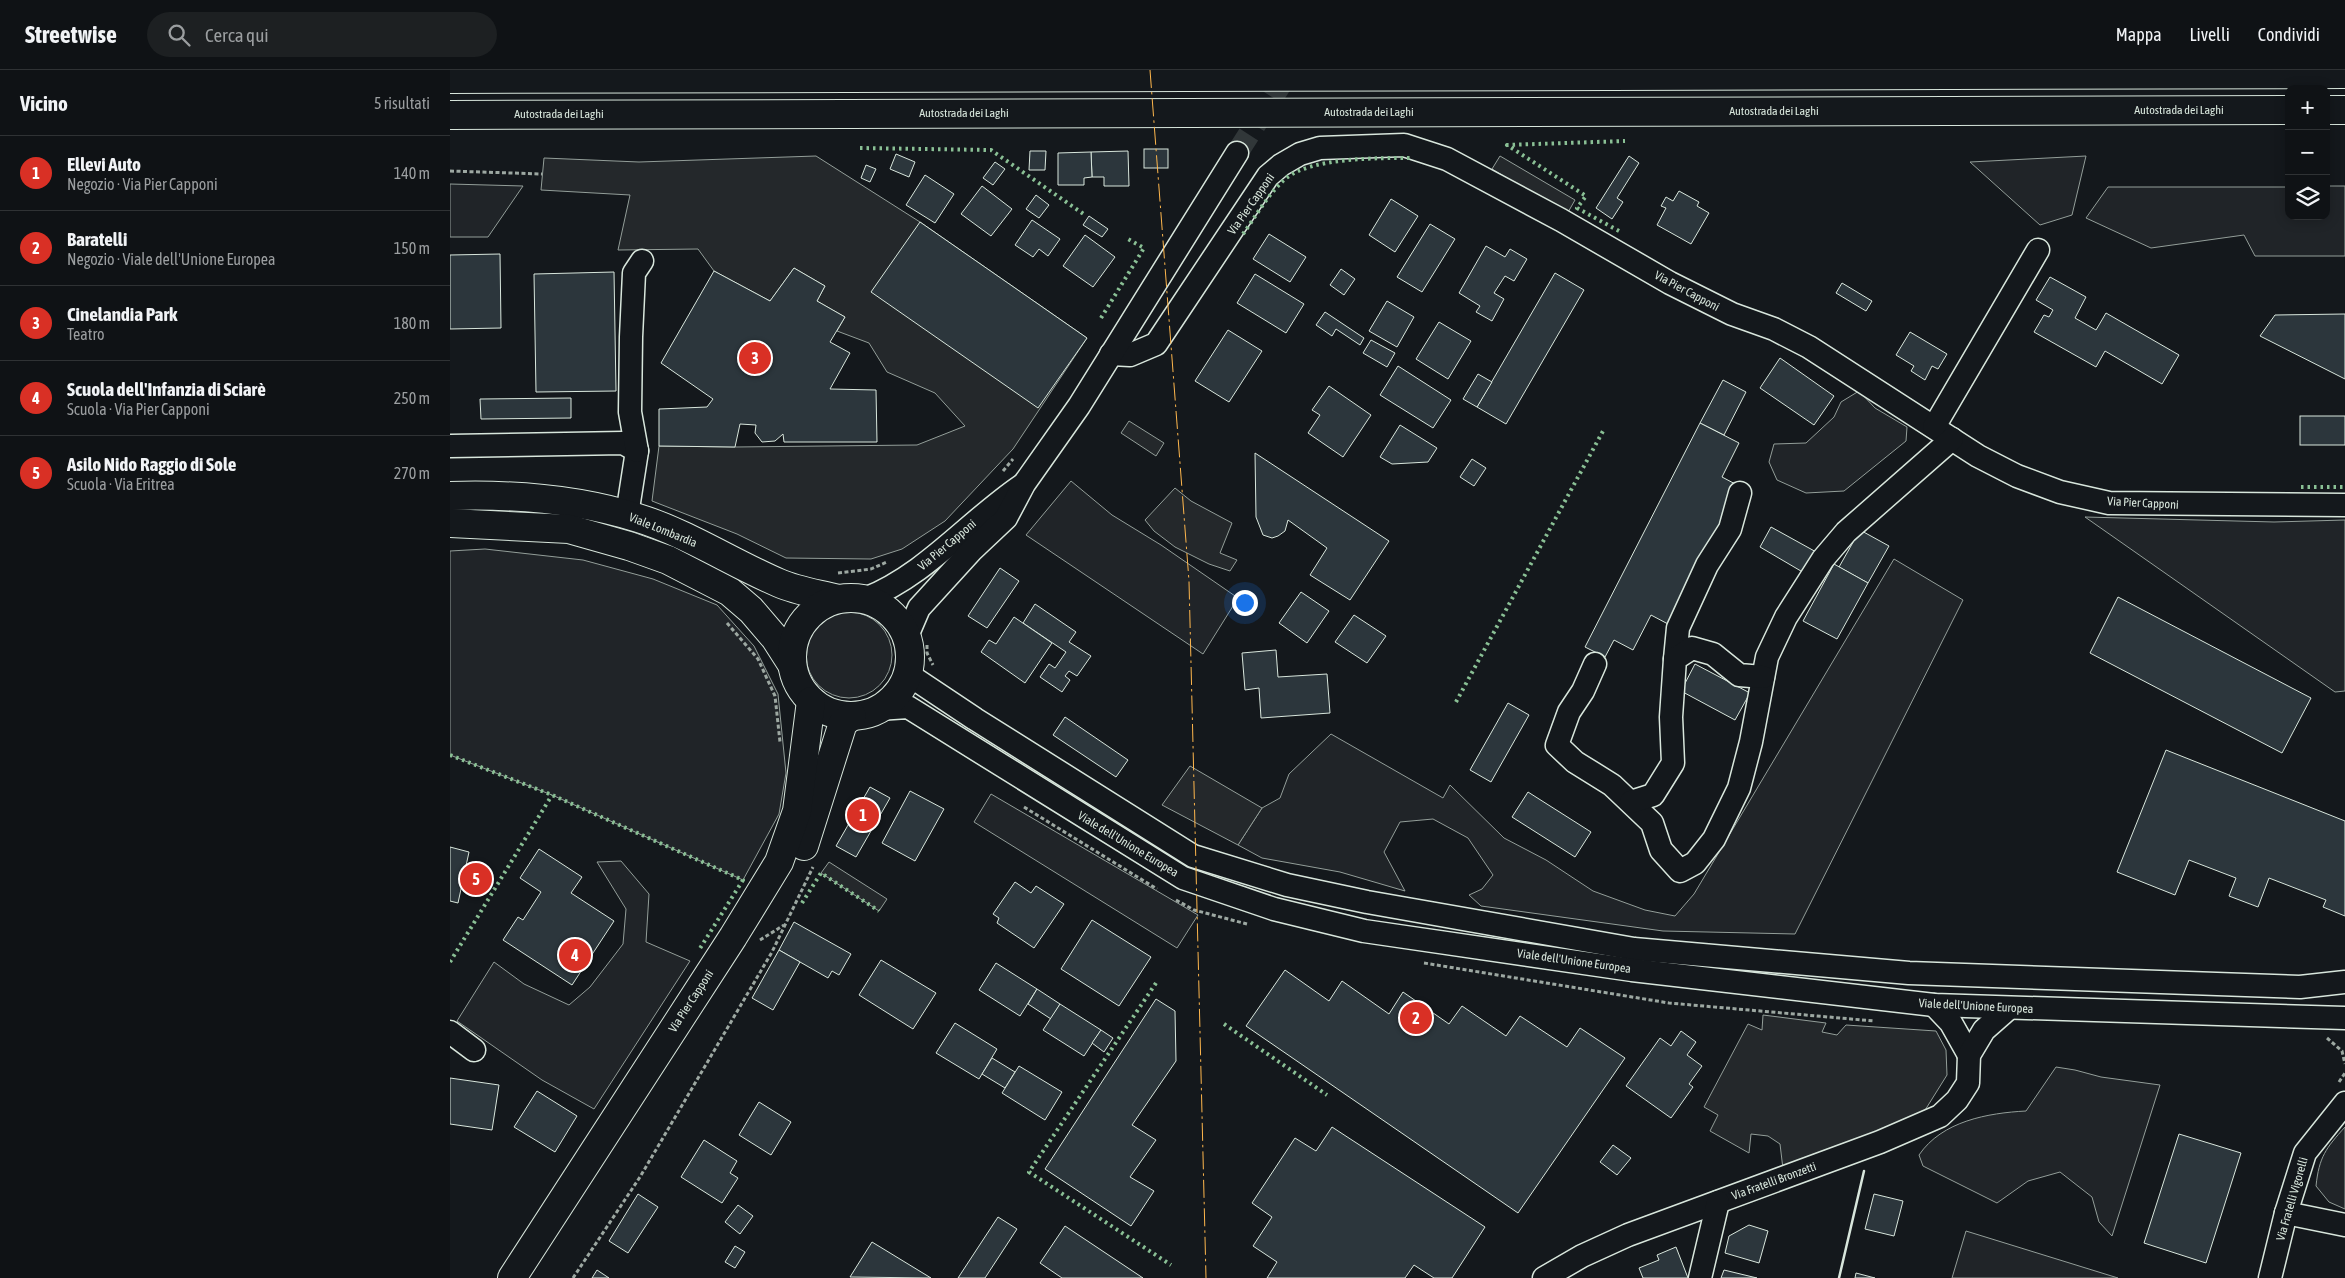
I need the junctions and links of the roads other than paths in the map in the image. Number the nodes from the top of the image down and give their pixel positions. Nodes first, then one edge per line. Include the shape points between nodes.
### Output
1 (2345, 74) edge
2 (450, 78) edge
3 (2285, 110) edge
4 (2330, 110) edge
5 (2345, 110) edge
6 (450, 115) edge
7 (1237, 153) tunnel mouth
8 (2038, 250) dead end
9 (642, 261) dead end
10 (1111, 354) junction
11 (1943, 433) junction
12 (450, 446) edge
13 (636, 451) junction
14 (1024, 484) junction
15 (1740, 494) dead end
16 (450, 496) edge
17 (2345, 506) edge
18 (627, 515) junction
19 (450, 523) edge
20 (837, 586) junction
21 (865, 599) junction
22 (917, 640) junction
23 (1675, 659) junction
24 (791, 663) junction
25 (1595, 664) dead end
26 (908, 672) junction
27 (1763, 677) junction
28 (811, 701) junction
29 (878, 710) junction
30 (852, 716) junction
31 (1631, 802) junction
32 (2345, 982) edge
33 (1934, 1005) junction
34 (2009, 1008) junction
35 (2329, 1024) edge
36 (450, 1032) edge
37 (2345, 1033) edge
38 (474, 1050) dead end
39 (1969, 1055) junction
40 (2345, 1103) edge
41 (1718, 1202) junction
42 (2286, 1213) junction
43 (2345, 1225) edge
44 (512, 1278) edge
45 (532, 1278) edge
46 (1544, 1278) edge
47 (1700, 1278) edge
48 (2270, 1278) edge

1 - 2 main road
3 - 6 main road, Autostrada dei Laghi
4 - 5 main road
7 - 10 street, Via Pier Capponi
8 - 11 street
9 - 13 street via 634,273 631,337 630,412
10 - 11 street, Via Pier Capponi via 1130,355 1156,344 1268,176 1281,164 1320,148 1404,145 1447,159 1670,283 1808,347
10 - 14 street, Via Pier Capponi via 1066,426
11 - 17 street, Via Pier Capponi via 2017,476 2060,492 2109,502
11 - 27 street via 1846,532 1823,560 1786,617 1767,657
12 - 13 street via 622,442
13 - 18 street
14 - 21 street, Via Pier Capponi via 992,505 959,537 904,579
14 - 22 street, Via Pier Capponi via 1006,518 919,608
15 - 23 street via 1730,529 1707,565 1678,628
16 - 18 main road, Viale Lombardia via 489,495 571,502
18 - 20 main road, Viale Lombardia via 726,556 780,584
19 - 24 main road via 569,529 668,560 730,592 751,610
20 - 21 main road via 852,597
20 - 24 main road via 802,622 793,641
21 - 22 main road via 886,609
22 - 26 main road via 910,654
23 - 27 street via 1692,648 1712,654 1739,674
23 - 31 street via 1673,762 1653,795
24 - 28 main road via 797,684
25 - 31 street via 1569,712 1557,745
26 - 29 main road via 892,700
26 - 32 street, Viale dell'Unione Europea via 975,719 1193,856 1286,885 1634,949 1909,973 2300,987
27 - 31 street via 1739,788 1714,839 1695,862 1680,871 1662,850 1652,823
28 - 30 main road via 830,712
28 - 44 main road, Via Pier Capponi via 797,811 779,862
29 - 30 main road
29 - 33 street, Viale dell'Unione Europea via 908,708 1183,878 1274,909 1364,930 1603,966
30 - 45 main road, Via Pier Capponi via 843,723 798,865
33 - 34 street, Viale dell'Unione Europea
33 - 39 street via 1951,1023
34 - 35 street, Viale dell'Unione Europea
34 - 39 street, Via Fratelli Bronzetti via 1984,1030
35 - 37 street
36 - 38 street
39 - 41 street, Via Fratelli Bronzetti via 1968,1083 1957,1100 1940,1116 1909,1131
40 - 42 street, Via Fratelli Vigorelli via 2305,1153
41 - 46 street, Via Fratelli Bronzetti via 1628,1235
41 - 47 street
42 - 43 street
42 - 48 street, Via Fratelli Vigorelli

